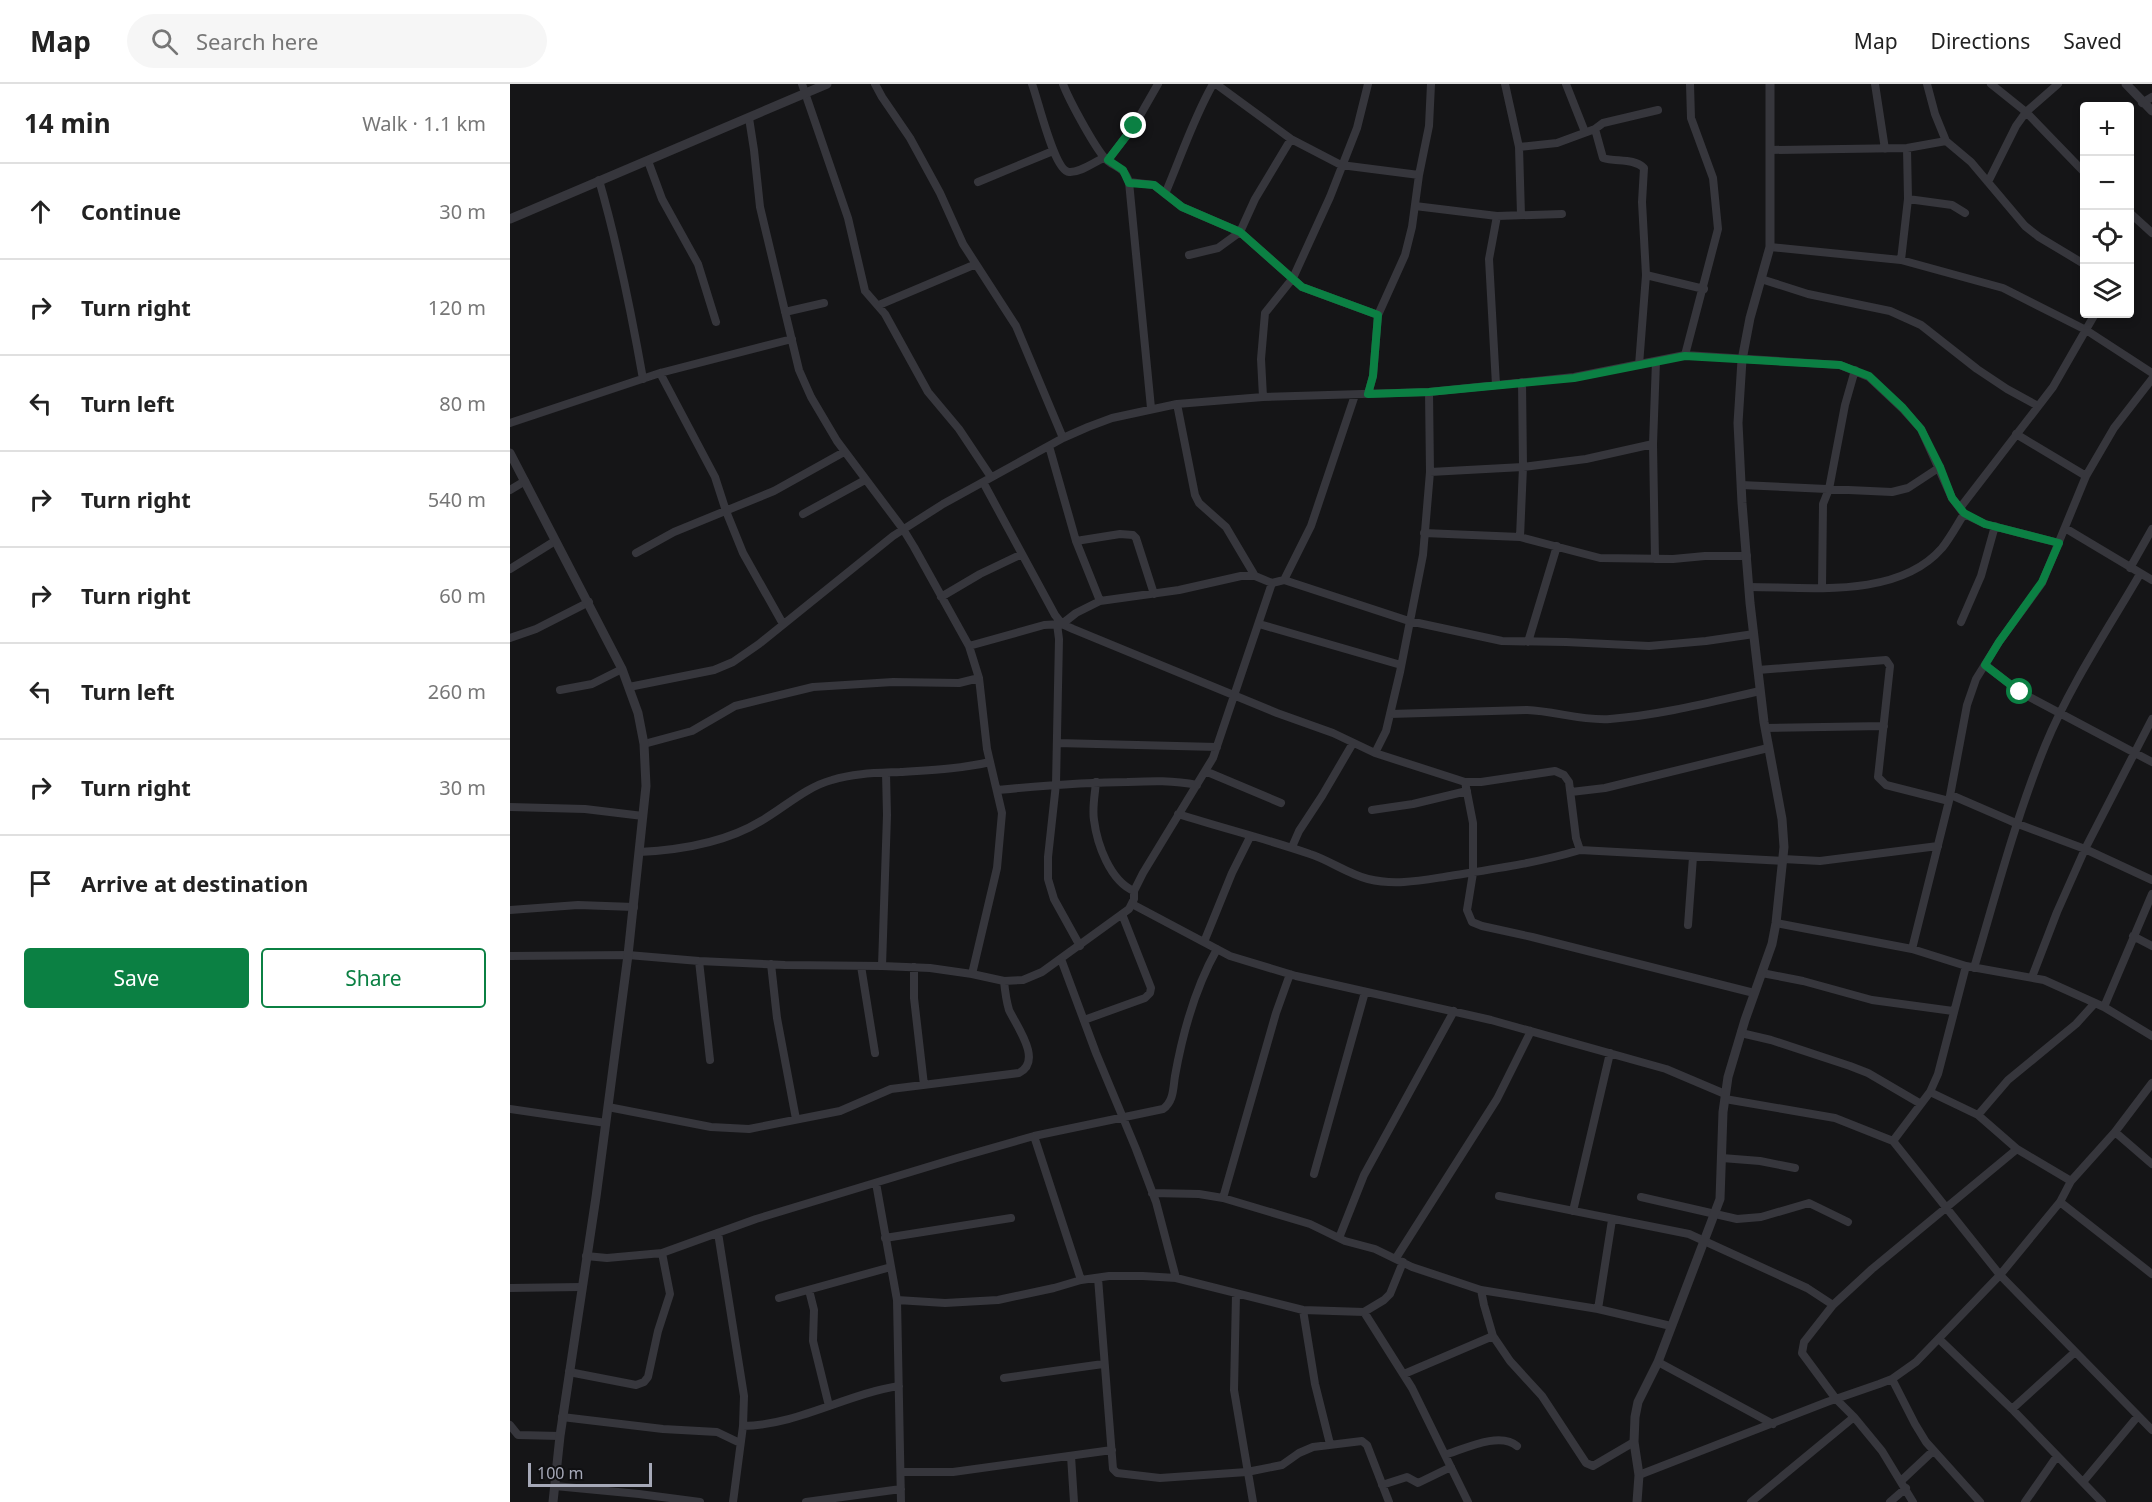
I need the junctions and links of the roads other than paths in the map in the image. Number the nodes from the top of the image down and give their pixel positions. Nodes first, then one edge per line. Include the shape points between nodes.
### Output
1 (827, 84) edge
2 (875, 84) edge
3 (1032, 84) edge
4 (1063, 84) edge
5 (1158, 84) edge
6 (1215, 84) edge
7 (1368, 84) edge
8 (1431, 84) edge
9 (1505, 84) edge
10 (1566, 84) edge
11 (1690, 84) edge
12 (1770, 84) edge
13 (1875, 84) edge
14 (1927, 84) edge
15 (1991, 84) edge
16 (2058, 84) edge
17 (2126, 84) edge
18 (804, 88) edge
19 (2152, 97) edge
20 (2142, 103) junction
21 (1658, 110) dead end
22 (2152, 111) edge
23 (2026, 112) junction
24 (749, 118) junction
25 (1595, 129) junction
26 (1585, 132) junction
27 (1291, 138) junction
28 (1946, 141) junction
29 (1519, 147) junction
30 (1907, 148) junction
31 (1885, 149) junction
32 (1770, 150) junction
33 (1053, 151) junction
34 (1106, 159) junction
35 (648, 161) junction
36 (1341, 165) junction
37 (2080, 167) edge
38 (1419, 175) junction
39 (599, 180) junction
40 (978, 182) dead end
41 (1129, 183) junction
42 (1988, 183) junction
43 (1165, 194) junction
44 (1908, 199) junction
45 (1415, 206) junction
46 (1965, 213) dead end
47 (1562, 214) dead end
48 (1521, 215) junction
49 (1497, 216) junction
50 (2134, 217) edge
51 (510, 219) edge
52 (1240, 232) junction
53 (2152, 233) edge
54 (1770, 247) junction
55 (1189, 255) dead end
56 (1901, 260) junction
57 (2080, 261) edge
58 (976, 264) junction
59 (1646, 275) junction
60 (1293, 278) junction
61 (1761, 279) junction
62 (1704, 289) junction
63 (824, 303) dead end
64 (879, 305) junction
65 (785, 312) junction
66 (1378, 315) junction
67 (2093, 318) edge
68 (716, 322) dead end
69 (2086, 330) junction
70 (792, 339) junction
71 (1685, 356) junction
72 (1742, 360) junction
73 (1656, 361) junction
74 (1639, 365) junction
75 (1855, 370) junction
76 (660, 373) junction
77 (2152, 374) edge
78 (643, 379) junction
79 (2152, 379) edge
80 (1522, 382) junction
81 (1496, 385) junction
82 (2149, 390) edge
83 (1429, 392) junction
84 (1368, 394) junction
85 (1355, 395) junction
86 (1263, 397) junction
87 (1177, 404) junction
88 (2038, 406) junction
89 (1151, 408) junction
90 (510, 423) edge
91 (2016, 434) junction
92 (1063, 438) junction
93 (1653, 444) junction
94 (1049, 446) junction
95 (844, 452) junction
96 (510, 453) edge
97 (1523, 466) junction
98 (1940, 467) junction
99 (1430, 472) junction
100 (2086, 476) junction
101 (991, 477) junction
102 (865, 480) junction
103 (525, 481) junction
104 (983, 482) junction
105 (1741, 484) junction
106 (1829, 489) junction
107 (510, 490) edge
108 (726, 511) junction
109 (1962, 511) junction
110 (803, 514) dead end
111 (1995, 526) junction
112 (2065, 528) junction
113 (903, 529) junction
114 (2152, 529) edge
115 (1424, 533) junction
116 (1520, 537) junction
117 (555, 540) junction
118 (1076, 541) junction
119 (2059, 543) junction
120 (1557, 546) junction
121 (636, 553) dead end
122 (1022, 554) junction
123 (1747, 556) junction
124 (1655, 559) junction
125 (2130, 568) junction
126 (510, 569) edge
127 (2140, 574) junction
128 (1255, 576) junction
129 (1284, 580) junction
130 (2152, 580) edge
131 (1272, 583) junction
132 (1749, 587) junction
133 (1822, 587) junction
134 (1154, 594) junction
135 (941, 597) junction
136 (1100, 601) junction
137 (589, 602) junction
138 (1409, 621) junction
139 (1961, 622) dead end
140 (783, 624) junction
141 (1060, 624) junction
142 (1259, 624) junction
143 (1754, 634) junction
144 (510, 638) edge
145 (1528, 642) junction
146 (969, 646) junction
147 (1401, 665) junction
148 (1985, 665) junction
149 (622, 669) junction
150 (1758, 670) junction
151 (979, 678) junction
152 (629, 687) junction
153 (560, 690) dead end
154 (1760, 692) junction
155 (1235, 696) junction
156 (2060, 712) junction
157 (1390, 714) junction
158 (2152, 719) edge
159 (1884, 726) junction
160 (1765, 728) junction
161 (1353, 742) junction
162 (1057, 743) junction
163 (644, 744) junction
164 (1217, 747) junction
165 (1768, 748) junction
166 (2134, 752) junction
167 (1376, 753) junction
168 (990, 762) junction
169 (2152, 762) edge
170 (1205, 771) junction
171 (886, 773) junction
172 (1096, 782) junction
173 (1464, 782) junction
174 (1056, 784) junction
175 (1197, 785) junction
176 (997, 790) junction
177 (1467, 791) junction
178 (1571, 792) junction
179 (1950, 798) junction
180 (1281, 803) dead end
181 (510, 807) edge
182 (1372, 810) dead end
183 (1178, 814) junction
184 (643, 816) junction
185 (2018, 824) junction
186 (1250, 837) junction
187 (1938, 846) junction
188 (1292, 847) junction
189 (2085, 849) junction
190 (1580, 850) junction
191 (639, 852) junction
192 (1693, 857) junction
193 (1783, 860) junction
194 (1473, 873) junction
195 (2152, 880) edge
196 (1134, 891) junction
197 (2152, 894) edge
198 (1132, 904) junction
199 (634, 907) junction
200 (510, 910) edge
201 (1122, 914) junction
202 (1776, 922) junction
203 (1688, 926) dead end
204 (2133, 936) junction
205 (1204, 942) junction
206 (1080, 946) junction
207 (2152, 946) edge
208 (1217, 949) junction
209 (1912, 949) junction
210 (510, 956) edge
211 (628, 956) junction
212 (1061, 959) junction
213 (699, 962) junction
214 (771, 964) junction
215 (861, 966) junction
216 (882, 966) junction
217 (1970, 967) junction
218 (914, 968) junction
219 (1762, 973) junction
220 (972, 974) junction
221 (1290, 974) junction
222 (2032, 977) junction
223 (1004, 981) junction
224 (1365, 992) junction
225 (1754, 993) junction
226 (2095, 1003) junction
227 (2104, 1007) junction
228 (1454, 1011) junction
229 (1953, 1011) junction
230 (1084, 1020) junction
231 (1532, 1031) junction
232 (1741, 1033) junction
233 (2152, 1036) edge
234 (875, 1053) dead end
235 (1610, 1053) junction
236 (710, 1060) dead end
237 (2152, 1083) edge
238 (924, 1085) junction
239 (1930, 1092) junction
240 (1725, 1096) junction
241 (1921, 1104) junction
242 (608, 1107) junction
243 (510, 1109) edge
244 (1978, 1114) junction
245 (1124, 1118) junction
246 (796, 1119) junction
247 (606, 1123) junction
248 (2115, 1132) junction
249 (1034, 1136) junction
250 (1893, 1141) junction
251 (2017, 1149) junction
252 (1722, 1158) junction
253 (2152, 1164) edge
254 (1796, 1168) dead end
255 (1314, 1174) dead end
256 (2071, 1181) junction
257 (876, 1183) junction
258 (1152, 1193) junction
259 (1498, 1196) dead end
260 (1641, 1197) dead end
261 (1223, 1198) junction
262 (2060, 1202) junction
263 (1947, 1207) junction
264 (1573, 1211) junction
265 (1715, 1213) junction
266 (1011, 1218) dead end
267 (1612, 1220) junction
268 (1848, 1222) dead end
269 (718, 1233) junction
270 (885, 1238) junction
271 (1339, 1238) junction
272 (1704, 1240) junction
273 (662, 1252) junction
274 (586, 1256) junction
275 (1399, 1260) junction
276 (891, 1266) junction
277 (2152, 1274) edge
278 (2000, 1275) junction
279 (1098, 1278) junction
280 (1176, 1278) junction
281 (1081, 1280) junction
282 (581, 1287) junction
283 (510, 1288) edge
284 (809, 1290) junction
285 (1481, 1290) junction
286 (1236, 1294) junction
287 (779, 1298) dead end
288 (897, 1300) junction
289 (1833, 1305) junction
290 (1598, 1309) junction
291 (1303, 1310) junction
292 (1364, 1312) junction
293 (1671, 1326) junction
294 (1493, 1336) junction
295 (1940, 1340) junction
296 (2075, 1352) junction
297 (1658, 1362) junction
298 (1103, 1364) junction
299 (569, 1372) junction
300 (1404, 1374) junction
301 (1004, 1378) dead end
302 (1893, 1379) junction
303 (899, 1386) junction
304 (1836, 1399) junction
305 (829, 1406) junction
306 (2012, 1409) junction
307 (2138, 1416) junction
308 (562, 1417) junction
309 (1854, 1417) junction
310 (1773, 1424) junction
311 (510, 1425) edge
312 (743, 1426) junction
313 (2152, 1430) edge
314 (560, 1436) junction
315 (1634, 1442) junction
316 (740, 1443) junction
317 (1330, 1444) junction
318 (1517, 1446) dead end
319 (1112, 1450) junction
320 (1933, 1451) junction
321 (1445, 1455) junction
322 (1071, 1456) junction
323 (2057, 1456) junction
324 (1451, 1467) junction
325 (902, 1472) junction
326 (1247, 1472) junction
327 (1639, 1475) junction
328 (2083, 1482) junction
329 (1382, 1485) junction
330 (1903, 1485) junction
331 (555, 1486) junction
332 (901, 1489) junction
333 (819, 1501) edge
334 (553, 1502) edge
335 (700, 1502) edge
336 (733, 1502) edge
337 (806, 1502) edge
338 (901, 1502) edge
339 (1074, 1502) edge
340 (1253, 1502) edge
341 (1389, 1502) edge
342 (1468, 1502) edge
343 (1637, 1502) edge
344 (1751, 1502) edge
345 (1890, 1502) edge
346 (1913, 1502) edge
347 (1980, 1502) edge
348 (2025, 1502) edge
349 (2102, 1502) edge

1 - 18 street
2 - 58 street via 910,138
3 - 33 street
4 - 34 street
5 - 34 street via 1134,126
6 - 27 street
6 - 43 street via 1192,125
7 - 36 street via 1357,128
8 - 38 street
9 - 29 street
10 - 26 street
11 - 62 street via 1691,118 1713,178 1718,213
12 - 32 street
13 - 31 street
14 - 28 street
15 - 23 street
16 - 23 street
17 - 20 street
18 - 24 street
18 - 64 street via 848,218 865,291
19 - 20 street
20 - 22 street
21 - 25 street via 1604,123
23 - 37 street
23 - 42 street
24 - 35 street
24 - 65 street via 760,207
25 - 26 street
25 - 59 street via 1603,158 1634,162 1644,168
26 - 29 street via 1557,143
27 - 36 street
27 - 52 street
28 - 30 street
28 - 42 street
29 - 48 street
30 - 31 street
30 - 44 street
31 - 32 street
32 - 54 street
33 - 34 street via 1067,172
33 - 40 street
34 - 41 street via 1123,170
35 - 39 street
35 - 68 street via 662,199 698,264
36 - 38 street
36 - 60 street
38 - 45 street
39 - 51 street
39 - 78 street via 618,246
41 - 43 street via 1154,185
41 - 89 street
42 - 57 street via 2025,226
43 - 52 street via 1182,207
44 - 46 street via 1952,205
44 - 56 street
45 - 49 street
45 - 66 street via 1405,255
47 - 48 street
48 - 49 street
49 - 81 street via 1490,259
50 - 53 street
52 - 55 street via 1218,248
52 - 60 street
54 - 56 street
54 - 61 street
56 - 69 street via 2003,288
58 - 64 street
58 - 92 street via 1016,326
59 - 62 street
59 - 74 street
60 - 66 street via 1302,287
60 - 86 street via 1265,314
61 - 72 street
61 - 88 street via 1808,294 1890,311 1922,325 1977,369
62 - 71 street
63 - 65 street
64 - 101 street via 928,392
65 - 70 street
66 - 84 street
67 - 69 street
69 - 77 street
69 - 88 street
70 - 76 street
70 - 95 street via 811,397
71 - 72 street
71 - 73 street
72 - 75 street via 1840,365
72 - 105 street via 1738,423
73 - 74 street
73 - 93 street
74 - 80 street via 1574,378
75 - 98 street via 1869,376 1915,422
75 - 106 street
76 - 78 street
76 - 108 street via 715,477
78 - 90 street
79 - 82 street
80 - 81 street
80 - 97 street
81 - 83 street
82 - 100 street via 2115,428
83 - 84 street
83 - 99 street
84 - 85 street
85 - 86 street
85 - 129 street via 1311,526
86 - 87 street
87 - 89 street
87 - 128 street via 1195,495 1226,527
88 - 91 street
89 - 92 street via 1112,418
91 - 100 street
91 - 109 street
92 - 94 street
93 - 97 street via 1586,459
93 - 124 street
94 - 101 street
94 - 118 street
95 - 102 street
95 - 108 street via 780,488
96 - 103 street
97 - 99 street
97 - 116 street
98 - 106 street via 1900,491
98 - 109 street via 1952,498
99 - 115 street
100 - 112 street
101 - 104 street
102 - 110 street
102 - 113 street
103 - 107 street
103 - 117 street
104 - 113 street
104 - 122 street
105 - 106 street
105 - 123 street
106 - 133 street via 1823,504
108 - 121 street via 674,531
108 - 140 street via 743,553
109 - 111 street
109 - 133 street via 1942,548 1910,572 1870,585
111 - 119 street
111 - 139 street via 1981,576
112 - 119 street
112 - 125 street
113 - 135 street
113 - 140 street
114 - 125 street
115 - 116 street
115 - 138 street
116 - 120 street
117 - 126 street
117 - 137 street
118 - 134 street via 1133,535
118 - 136 street
119 - 148 street via 2042,582
120 - 124 street via 1600,558
120 - 145 street
122 - 135 street
122 - 141 street
123 - 124 street
123 - 132 street
125 - 127 street
127 - 130 street
127 - 156 street
128 - 131 street
128 - 134 street
129 - 131 street
129 - 138 street
131 - 142 street
132 - 133 street
132 - 143 street
134 - 136 street
135 - 146 street
136 - 141 street
137 - 144 street
137 - 149 street
138 - 145 street via 1502,641
138 - 147 street
140 - 152 street via 733,662 714,670
141 - 146 street
141 - 155 street
141 - 162 street
142 - 147 street
142 - 155 street
143 - 145 street via 1649,646
143 - 150 street
146 - 151 street
147 - 157 street
148 - 156 street via 2020,692
148 - 179 street via 1967,705
149 - 152 street
149 - 153 street via 592,684
150 - 154 street
150 - 159 street via 1886,660 1890,666
151 - 163 street via 959,683 813,687 735,706 699,728
151 - 168 street
152 - 163 street
154 - 157 street via 1610,719 1579,719 1527,710
154 - 160 street
155 - 161 street
155 - 164 street
156 - 166 street
156 - 185 street via 2044,746
157 - 167 street
158 - 166 street
159 - 160 street
159 - 179 street via 1878,777 1881,781
160 - 165 street
161 - 167 street
161 - 188 street
162 - 164 street
162 - 174 street
163 - 184 street
164 - 170 street
165 - 178 street via 1605,788
165 - 193 street via 1784,833
166 - 169 street
166 - 189 street
167 - 173 street
168 - 171 street via 947,770
168 - 176 street
170 - 175 street
170 - 180 street
171 - 191 street via 862,773 831,780 734,835 691,847
171 - 216 street
172 - 174 street
172 - 175 street via 1172,781
172 - 196 street via 1093,818 1098,838 1119,880
173 - 177 street
173 - 178 street via 1555,771 1564,775
174 - 176 street
174 - 206 street via 1048,879 1054,899
175 - 183 street
176 - 220 street via 1002,813 997,868
177 - 182 street
177 - 194 street via 1473,823
178 - 190 street
179 - 185 street
179 - 187 street
181 - 184 street via 585,809
183 - 186 street
183 - 196 street
184 - 191 street
185 - 189 street
185 - 217 street
186 - 188 street
186 - 205 street
187 - 193 street via 1820,861
187 - 209 street
188 - 194 street via 1368,879 1421,881
189 - 195 street
189 - 222 street
190 - 192 street
190 - 194 street via 1545,861
191 - 199 street
192 - 193 street
192 - 203 street
193 - 202 street
194 - 225 street via 1467,910 1472,922
196 - 198 street
197 - 204 street
198 - 201 street
198 - 205 street
199 - 200 street via 578,905
199 - 211 street
201 - 206 street
201 - 230 street via 1150,993
202 - 209 street
202 - 219 street
204 - 207 street
204 - 227 street
205 - 208 street
206 - 212 street
208 - 221 street
208 - 245 street via 1197,987 1168,1105 1156,1112
209 - 217 street
210 - 211 street
211 - 213 street
211 - 242 street
212 - 223 street via 1023,980
212 - 230 street
213 - 214 street
213 - 236 street
214 - 215 street
214 - 246 street
215 - 216 street
215 - 234 street
216 - 218 street
217 - 222 street
217 - 229 street
218 - 220 street
218 - 238 street
219 - 225 street
219 - 229 street via 1872,1000
220 - 223 street
221 - 224 street
221 - 261 street
222 - 226 street
223 - 238 street via 1005,998 1027,1051 1026,1070
224 - 228 street
224 - 255 street
225 - 232 street
226 - 227 street
226 - 244 street via 2076,1024 2008,1080
227 - 233 street
228 - 231 street
228 - 271 street via 1364,1175
229 - 239 street
230 - 245 street
231 - 235 street
231 - 275 street via 1497,1100
232 - 240 street
232 - 241 street via 1868,1073
235 - 240 street via 1666,1069
235 - 264 street
237 - 248 street
238 - 246 street via 891,1089 840,1111
239 - 241 street
239 - 244 street
240 - 250 street via 1835,1118
240 - 252 street
241 - 250 street
242 - 246 street via 729,1129
242 - 247 street
243 - 247 street
244 - 251 street
245 - 249 street
245 - 258 street
247 - 274 street
248 - 253 street
248 - 256 street
249 - 257 street
249 - 281 street
250 - 263 street
251 - 256 street
251 - 263 street
252 - 254 street
252 - 265 street via 1722,1187
256 - 262 street
257 - 269 street
257 - 270 street
258 - 261 street
258 - 280 street
259 - 264 street
260 - 265 street
261 - 271 street via 1310,1224
262 - 277 street
262 - 278 street
263 - 278 street
263 - 289 street
264 - 267 street
265 - 268 street via 1748,1219 1809,1203
265 - 272 street
266 - 270 street
267 - 272 street
267 - 290 street
269 - 273 street
269 - 312 street via 744,1396
270 - 276 street
271 - 275 street
272 - 289 street via 1807,1288
272 - 293 street
273 - 274 street via 607,1258
273 - 299 street via 670,1294 648,1377 636,1385
274 - 282 street
275 - 285 street
275 - 292 street via 1390,1294
276 - 284 street
276 - 288 street
278 - 295 street
278 - 296 street
279 - 280 street
279 - 281 street
279 - 298 street
280 - 286 street
281 - 288 street via 998,1300
282 - 283 street
282 - 299 street
284 - 287 street
284 - 305 street via 814,1310 813,1341
285 - 290 street
285 - 294 street
286 - 291 street
286 - 326 street via 1234,1390
288 - 303 street
289 - 304 street via 1804,1342 1802,1353
290 - 293 street
291 - 292 street
291 - 317 street
292 - 300 street
293 - 297 street
294 - 300 street
294 - 315 street via 1542,1396 1589,1466
295 - 302 street
295 - 306 street
296 - 306 street
296 - 307 street
297 - 310 street
297 - 315 street via 1638,1402
298 - 301 street
298 - 319 street
299 - 308 street
300 - 321 street
302 - 304 street
302 - 320 street
303 - 305 street via 867,1392
303 - 325 street
304 - 309 street
304 - 310 street
305 - 312 street via 783,1421
306 - 323 street
307 - 313 street
307 - 328 street
308 - 314 street
308 - 316 street via 717,1432
309 - 330 street
309 - 344 street
310 - 327 street
311 - 314 street via 518,1435
312 - 316 street
314 - 331 street
315 - 327 street
316 - 336 street
317 - 326 street via 1299,1453 1282,1465
317 - 329 street via 1365,1442
318 - 321 street via 1503,1439 1492,1440
319 - 322 street
319 - 326 street via 1117,1473 1160,1478
320 - 330 street
320 - 347 street
321 - 324 street
322 - 325 street via 953,1472
322 - 339 street
323 - 328 street
323 - 348 street
324 - 329 street via 1418,1483 1403,1478
324 - 342 street
325 - 332 street
326 - 340 street
327 - 343 street
328 - 349 street
329 - 341 street
330 - 345 street
330 - 346 street
331 - 334 street
331 - 335 street
332 - 333 street
332 - 338 street
333 - 337 street

